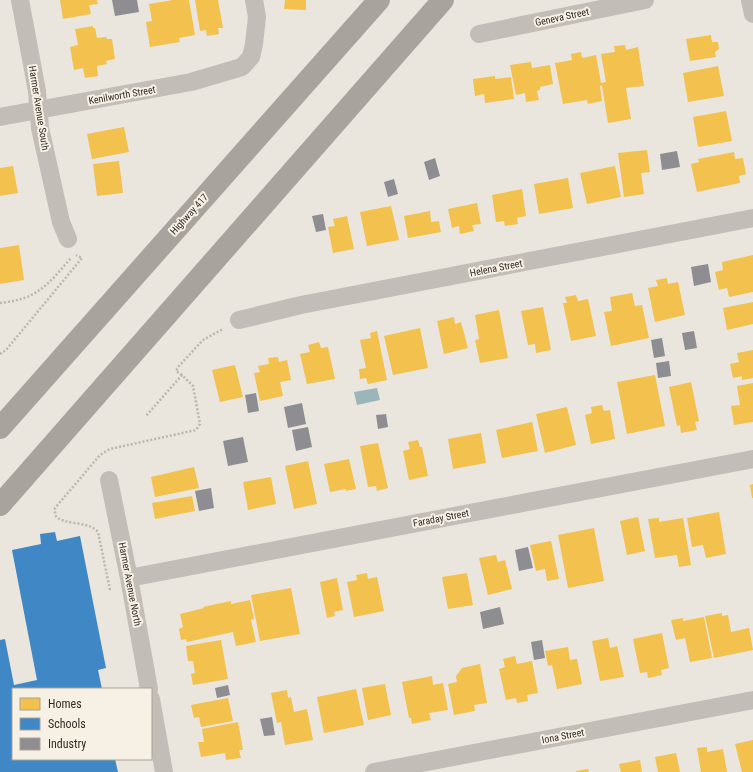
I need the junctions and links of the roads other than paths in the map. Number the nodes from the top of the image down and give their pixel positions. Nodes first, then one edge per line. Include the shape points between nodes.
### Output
1 (20, 0) edge
2 (254, 0) edge
3 (379, 0) edge
4 (443, 0) edge
5 (644, 0) edge
6 (750, 0) edge
7 (753, 14) edge
8 (479, 34) dead end
9 (38, 110) junction
10 (0, 117) edge
11 (753, 218) edge
12 (68, 239) dead end
13 (239, 320) road end
14 (0, 428) edge
15 (753, 458) edge
16 (109, 480) dead end
17 (0, 505) edge
18 (129, 578) junction
19 (149, 688) edge
20 (753, 700) edge
21 (152, 705) edge
22 (164, 772) edge
23 (374, 772) edge

1 - 9 street, Harmer Avenue South via 37,91
2 - 9 street, Kenilworth Street via 257,17 254,44 251,57 242,67 191,82
3 - 14 highway, Highway 417
4 - 17 highway
5 - 8 street, Geneva Street
6 - 7 street
9 - 10 street, Kenilworth Street
9 - 12 street, Harmer Avenue South via 59,214
11 - 13 street, Helena Street via 308,304
15 - 18 street, Faraday Street
16 - 18 street, Harmer Avenue North
18 - 19 street, Harmer Avenue North
20 - 23 street, Iona Street
21 - 22 street

